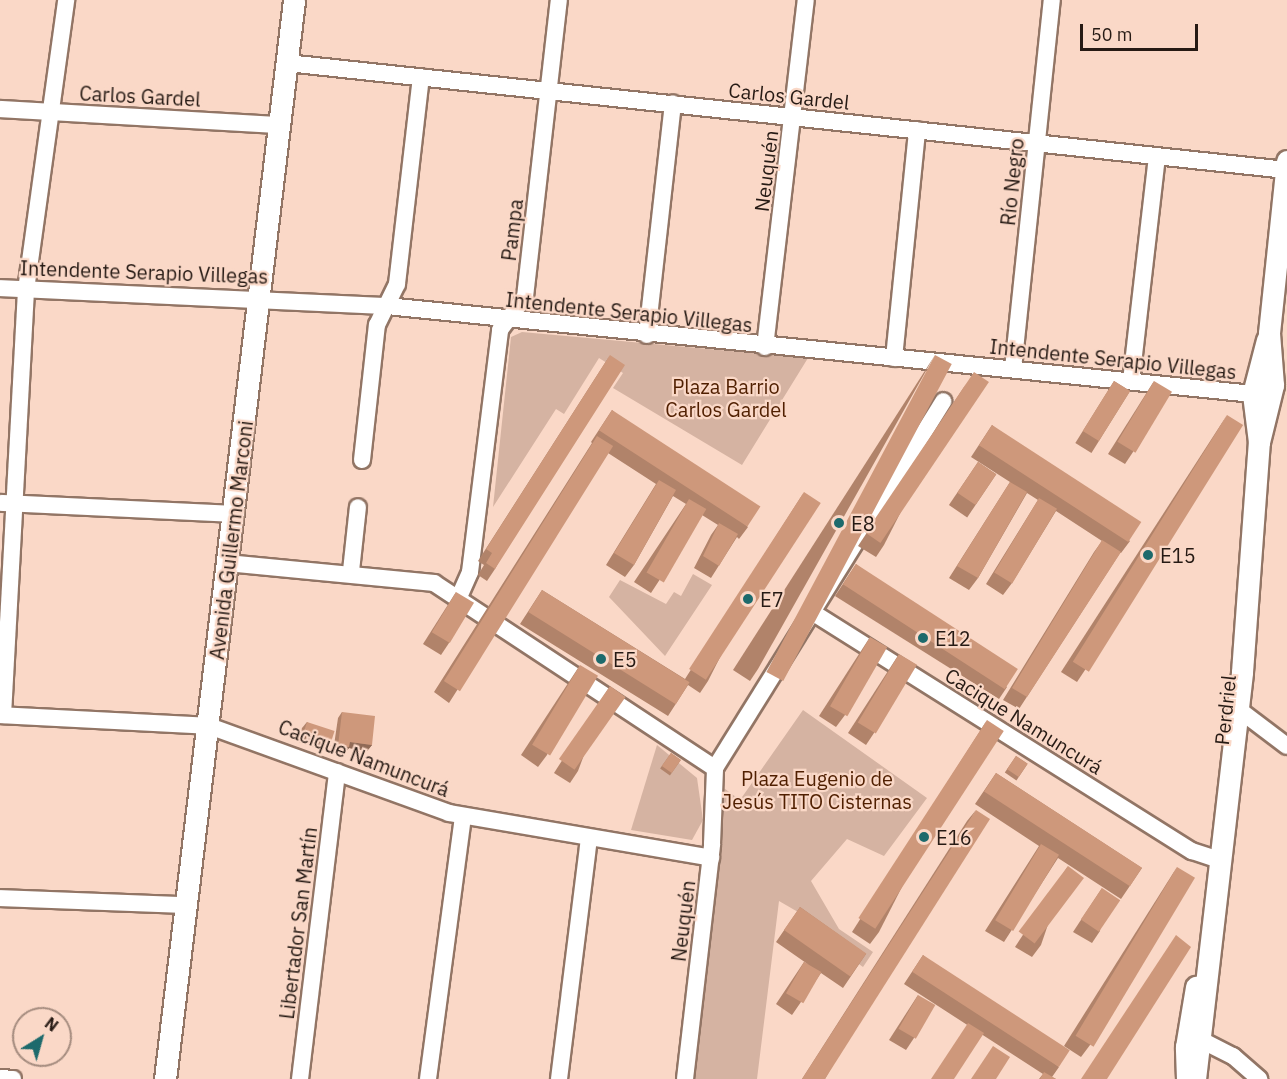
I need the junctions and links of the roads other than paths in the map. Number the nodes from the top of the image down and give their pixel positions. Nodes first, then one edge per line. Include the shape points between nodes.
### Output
1 (66, 0) edge
2 (294, 0) edge
3 (559, 0) edge
4 (806, 0) edge
5 (1052, 0) edge
6 (286, 63) junction
7 (421, 77) junction
8 (550, 91) junction
9 (673, 103) junction
10 (0, 109) edge
11 (47, 111) junction
12 (794, 118) junction
13 (278, 125) junction
14 (917, 130) junction
15 (1038, 144) junction
16 (1157, 156) junction
17 (1286, 166) edge
18 (0, 288) edge
19 (26, 290) junction
20 (261, 299) junction
21 (387, 306) junction
22 (505, 321) junction
23 (1269, 333) junction
24 (647, 335) junction
25 (765, 347) junction
26 (894, 358) junction
27 (1013, 369) junction
28 (1131, 381) junction
29 (1280, 389) edge
30 (1253, 394) junction
31 (943, 401) dead end
32 (1259, 442) junction
33 (362, 460) dead end
34 (6, 503) edge
35 (358, 507) dead end
36 (233, 514) junction
37 (227, 563) junction
38 (351, 571) junction
39 (459, 597) junction
40 (812, 612) junction
41 (1241, 632) junction
42 (1238, 709) junction
43 (2, 715) edge
44 (208, 726) junction
45 (1287, 746) edge
46 (715, 768) junction
47 (337, 772) junction
48 (1224, 790) junction
49 (463, 816) junction
50 (589, 839) junction
51 (711, 858) junction
52 (1218, 859) junction
53 (0, 898) edge
54 (184, 905) junction
55 (1209, 949) junction
56 (1203, 1041) junction
57 (0, 1078) edge
58 (13, 1079) edge
59 (165, 1079) edge
60 (300, 1079) edge
61 (428, 1079) edge
62 (559, 1079) edge
63 (685, 1079) edge
64 (1187, 1079) edge
65 (1196, 1079) edge
66 (1259, 1079) edge

1 - 11 street
2 - 6 main road, Avenida Guillermo Marconi
3 - 8 street, Pampa
4 - 12 street, Neuquén
5 - 15 street, Río Negro
6 - 7 street, Carlos Gardel
6 - 13 main road, Avenida Guillermo Marconi
7 - 8 street, Carlos Gardel
7 - 21 street via 397,284
8 - 9 street, Carlos Gardel
8 - 22 street, Pampa via 525,297
9 - 12 street, Carlos Gardel
9 - 24 street
10 - 11 street, Carlos Gardel
11 - 13 street, Carlos Gardel
11 - 19 street
12 - 14 street, Carlos Gardel
12 - 25 street, Neuquén
13 - 20 main road, Avenida Guillermo Marconi
14 - 15 street, Carlos Gardel
14 - 26 street
15 - 16 street, Carlos Gardel
15 - 27 street, Río Negro
16 - 17 street, Carlos Gardel
16 - 28 street
17 - 23 main road
18 - 19 street, Intendente Serapio Villegas
19 - 20 street, Intendente Serapio Villegas
19 - 34 street
20 - 21 street, Intendente Serapio Villegas
20 - 36 main road, Avenida Guillermo Marconi
21 - 22 street, Intendente Serapio Villegas
21 - 33 street via 377,325
22 - 24 street, Intendente Serapio Villegas
22 - 39 street via 470,572
23 - 29 main road
23 - 30 main road
24 - 25 street, Intendente Serapio Villegas
25 - 26 street, Intendente Serapio Villegas
26 - 27 street, Intendente Serapio Villegas
27 - 28 street, Intendente Serapio Villegas
28 - 30 street, Intendente Serapio Villegas
29 - 32 main road
30 - 32 main road
31 - 40 street
32 - 41 main road
34 - 36 street
34 - 43 street
35 - 38 street
36 - 37 main road, Avenida Guillermo Marconi
37 - 38 street
37 - 44 main road, Avenida Guillermo Marconi
38 - 39 street via 422,580
39 - 46 street
40 - 46 street
40 - 52 street, Cacique Namuncurá via 1192,851
41 - 42 main road
41 - 48 main road, Perdriel via 1227,690 1220,757
42 - 45 street
42 - 48 main road
43 - 44 street, Cacique Namuncurá
44 - 47 street, Cacique Namuncurá
44 - 54 main road, Avenida Guillermo Marconi
46 - 51 street, Neuquén
47 - 49 street, Cacique Namuncurá
47 - 60 street, Libertador San Martín
48 - 52 main road
49 - 50 street, Cacique Namuncurá
49 - 61 street
50 - 51 street, Cacique Namuncurá
50 - 62 street
51 - 63 street, Neuquén
52 - 55 main road
53 - 54 street
54 - 59 main road, Avenida Guillermo Marconi
55 - 56 main road
55 - 64 main road via 1194,993
56 - 65 main road
56 - 66 street via 1233,1056
57 - 58 street

